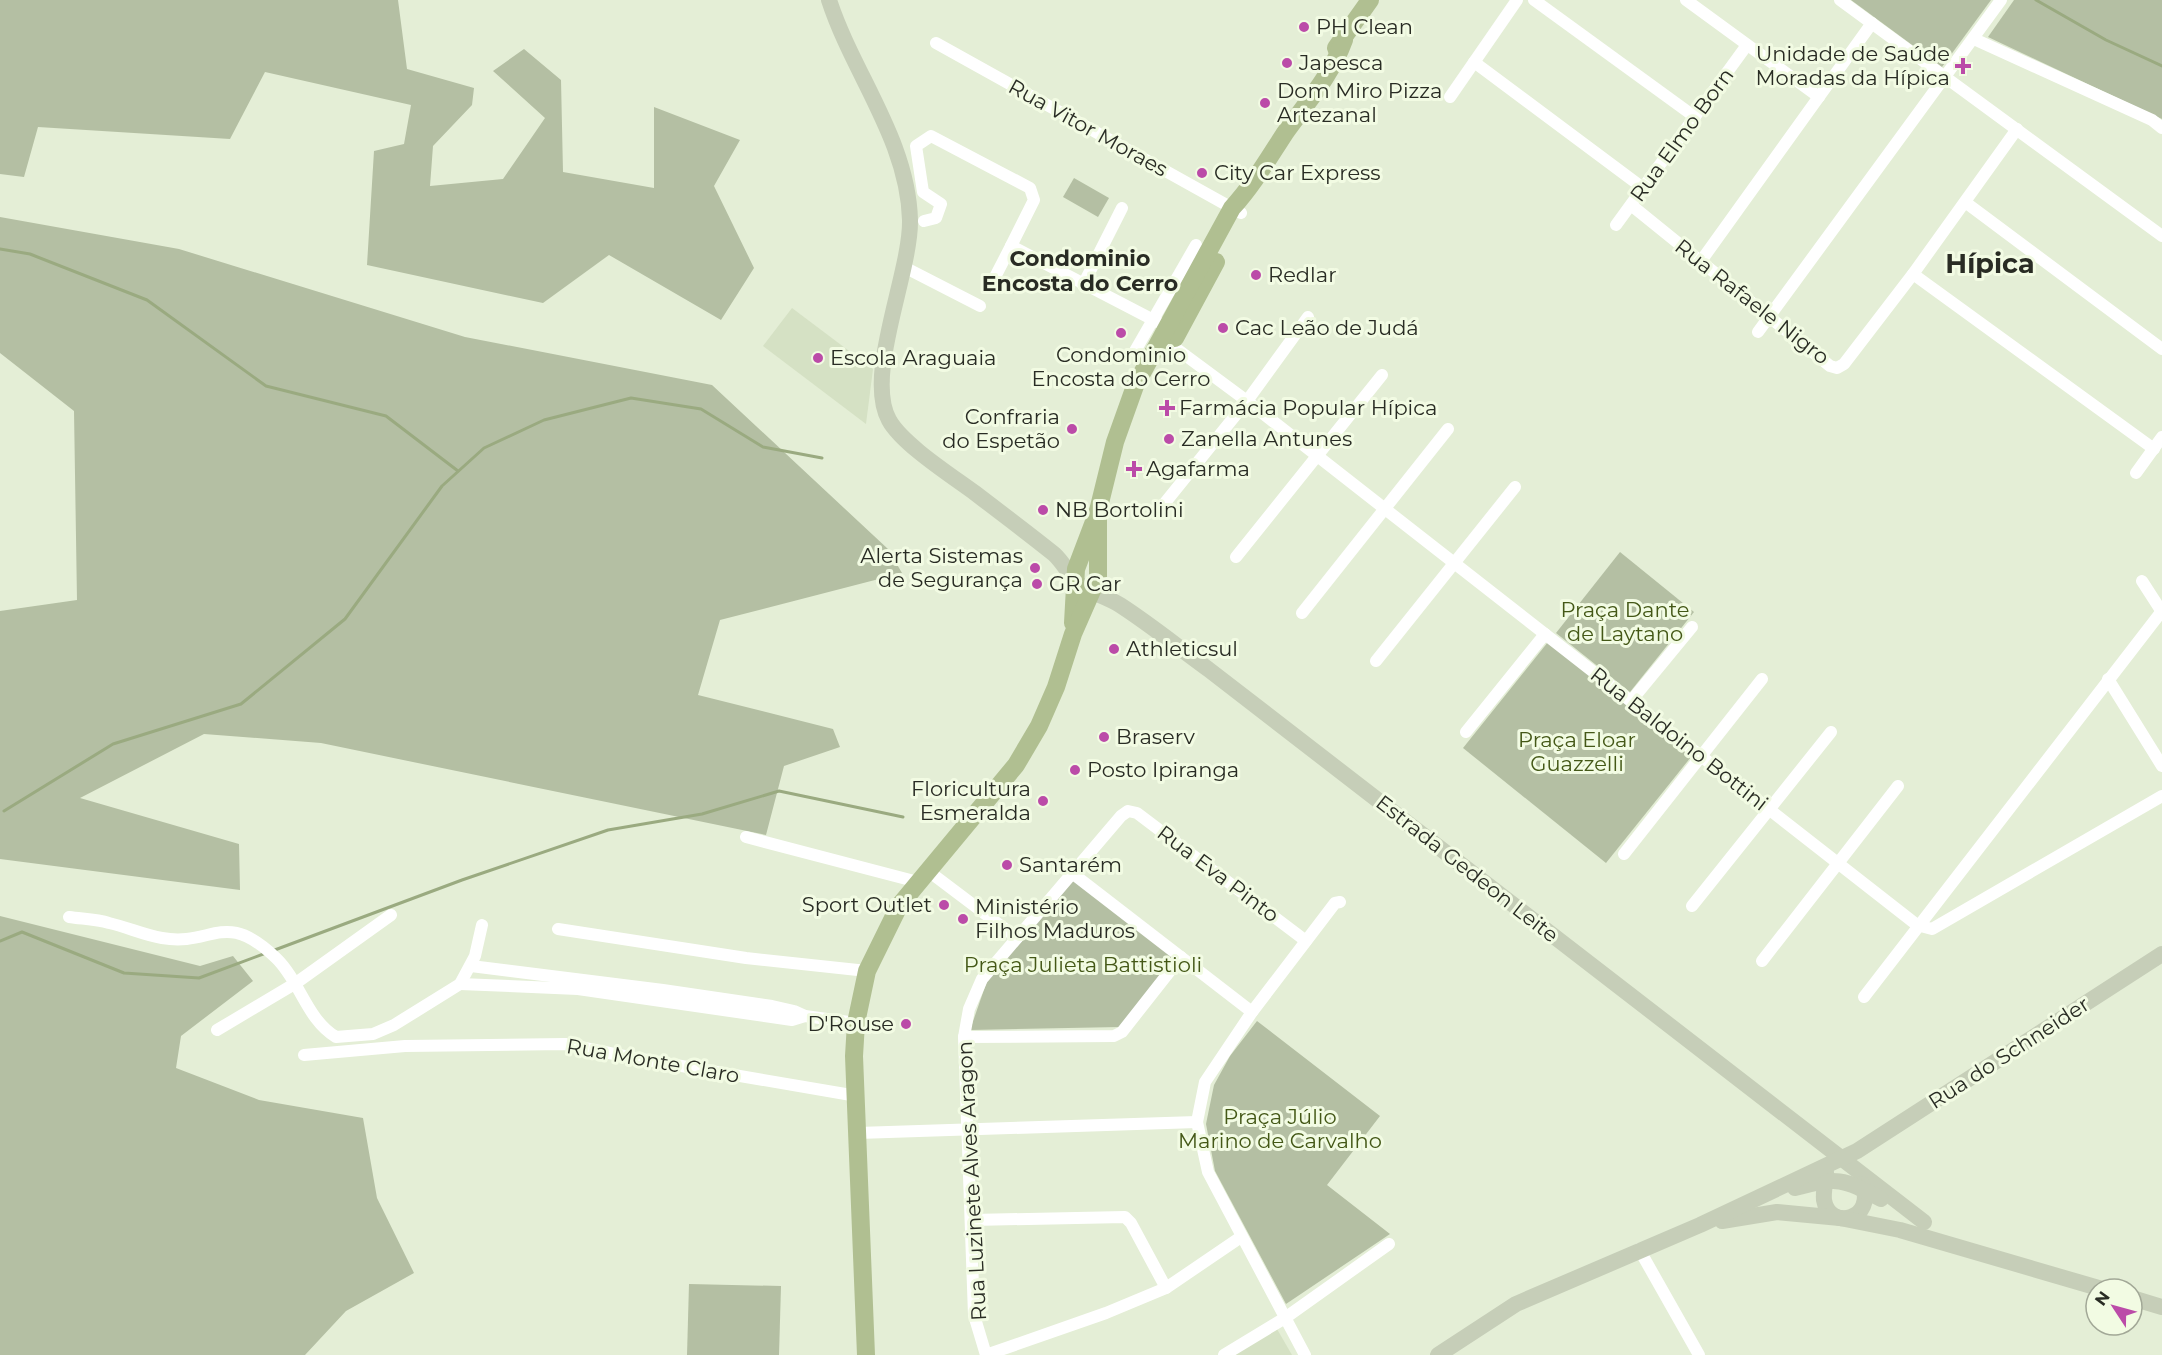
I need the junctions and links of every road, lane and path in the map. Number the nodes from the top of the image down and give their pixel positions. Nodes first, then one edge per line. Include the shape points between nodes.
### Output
1 (829, 0) edge
2 (1370, 0) edge
3 (1517, 0) edge
4 (1534, 0) edge
5 (1686, 0) edge
6 (1840, 0) edge
7 (2001, 1) edge
8 (1872, 23) junction
9 (1974, 39) junction
10 (936, 43) dead end
11 (1747, 45) junction
12 (1474, 62) junction
13 (1947, 77) junction
14 (1450, 97) dead end
15 (1819, 97) junction
16 (1695, 117) junction
17 (2162, 128) edge
18 (2017, 129) junction
19 (1643, 188) junction
20 (1965, 202) junction
21 (1631, 205) junction
22 (1122, 208) dead end
23 (1237, 211) junction
24 (924, 220) dead end
25 (1616, 225) dead end
26 (2162, 236) edge
27 (1196, 245) dead end
28 (1011, 246) junction
29 (1701, 261) junction
30 (904, 267) junction
31 (1913, 274) junction
32 (994, 279) dead end
33 (1083, 285) junction
34 (980, 306) dead end
35 (1308, 317) dead end
36 (1768, 318) junction
37 (1163, 332) junction
38 (1758, 332) dead end
39 (2162, 349) edge
40 (1135, 351) dead end
41 (1382, 375) dead end
42 (1246, 401) junction
43 (1448, 429) dead end
44 (2162, 437) edge
45 (2154, 449) junction
46 (1317, 456) junction
47 (2136, 473) dead end
48 (1515, 487) dead end
49 (1164, 504) dead end
50 (1386, 510) junction
51 (1098, 512) junction
52 (1055, 555) junction
53 (1236, 557) dead end
54 (1079, 558) junction
55 (1455, 563) junction
56 (1099, 568) junction
57 (1075, 579) junction
58 (2142, 581) dead end
59 (1092, 590) junction
60 (1120, 604) junction
61 (2162, 612) edge
62 (1302, 613) dead end
63 (1692, 627) dead end
64 (1073, 634) junction
65 (1545, 634) junction
66 (1376, 661) dead end
67 (1762, 679) dead end
68 (2108, 679) junction
69 (1632, 701) junction
70 (1466, 732) dead end
71 (1831, 732) dead end
72 (1700, 755) junction
73 (2162, 766) edge
74 (1898, 786) dead end
75 (2162, 796) edge
76 (1768, 808) junction
77 (1128, 811) joint
78 (746, 837) dead end
79 (1624, 854) dead end
80 (1838, 863) junction
81 (1072, 873) junction
82 (922, 876) junction
83 (1340, 902) dead end
84 (1692, 906) dead end
85 (391, 915) dead end
86 (69, 917) dead end
87 (482, 925) dead end
88 (1917, 925) junction
89 (558, 929) dead end
90 (1017, 938) junction
91 (1306, 941) junction
92 (2162, 954) edge
93 (1181, 957) junction
94 (1762, 961) dead end
95 (471, 966) junction
96 (867, 971) junction
97 (296, 983) junction
98 (460, 984) junction
99 (662, 996) junction
100 (1864, 997) dead end
101 (1252, 1012) junction
102 (856, 1023) junction
103 (217, 1030) dead end
104 (964, 1037) junction
105 (304, 1055) dead end
106 (857, 1096) junction
107 (1197, 1122) junction
108 (968, 1129) junction
109 (858, 1133) junction
110 (1838, 1163) junction
111 (1856, 1169) junction
112 (1865, 1190) junction
113 (1840, 1218) junction
114 (972, 1220) junction
115 (1924, 1222) junction
116 (1700, 1225) junction
117 (1241, 1237) junction
118 (1389, 1244) dead end
119 (1639, 1249) junction
120 (1973, 1252) junction
121 (2084, 1284) edge
122 (1166, 1288) junction
123 (2144, 1302) edge
124 (2162, 1307) edge
125 (1285, 1318) junction
126 (866, 1355) edge
127 (986, 1355) edge
128 (1224, 1355) edge
129 (1305, 1355) edge
130 (1438, 1355) edge
131 (1699, 1355) edge

1 - 30 main road, Estrada Gedeon Leite via 837,26 889,134 905,180 910,221
2 - 23 main road via 1344,40 1335,65 1307,98
3 - 12 street
4 - 16 street
5 - 11 street
6 - 8 street
7 - 9 street
8 - 13 street
8 - 15 street
9 - 13 street
9 - 17 street
10 - 23 street, Rua Vitor Moraes
11 - 15 street
11 - 16 street, Rua Elmo Born
12 - 14 street
12 - 19 street
13 - 18 street
13 - 36 street
15 - 29 street
16 - 19 street, Rua Elmo Born
18 - 20 street, Rua Rafaele Nigro
18 - 26 street
19 - 21 street, Rua Elmo Born
20 - 31 street, Rua Rafaele Nigro
20 - 39 street
21 - 25 street, Rua Elmo Born
21 - 29 street, Rua Rafaele Nigro
22 - 33 street
23 - 37 main road
24 - 28 street via 936,218 941,207 923,192 915,153 916,146 931,136 1030,188 1034,200
27 - 37 street
28 - 32 street
28 - 33 street, Rua Baldoino Bottini
29 - 36 street, Rua Rafaele Nigro
30 - 34 street
30 - 52 main road, Estrada Gedeon Leite via 882,374 882,397 889,420 914,446
31 - 36 street, Rua Rafaele Nigro via 1837,368
31 - 45 street
33 - 37 street, Rua Baldoino Bottini
35 - 42 street
36 - 38 street
37 - 40 street
37 - 42 street, Rua Baldoino Bottini
37 - 51 main road via 1145,390 1129,410 1115,442
41 - 46 street
42 - 46 street, Rua Baldoino Bottini
42 - 49 street
43 - 50 street
44 - 45 street
45 - 47 street
46 - 50 street, Rua Baldoino Bottini
46 - 53 street
48 - 55 street
50 - 55 street, Rua Baldoino Bottini
50 - 62 street
51 - 54 main road
51 - 56 main road
52 - 54 main road
52 - 57 main road, Estrada Gedeon Leite
54 - 56 main road
54 - 57 main road
55 - 65 street, Rua Baldoino Bottini
55 - 66 street
56 - 59 main road
56 - 60 main road, Estrada Gedeon Leite
57 - 59 main road, Estrada Gedeon Leite
57 - 64 main road
58 - 61 street
59 - 60 main road, Estrada Gedeon Leite
59 - 64 main road
60 - 110 main road, Estrada Gedeon Leite via 1814,1135
61 - 68 street
63 - 69 street
64 - 82 main road via 1048,706 1016,765
65 - 69 street, Rua Baldoino Bottini
65 - 70 street
67 - 72 street
68 - 73 street
68 - 88 street
69 - 72 street, Rua Baldoino Bottini
71 - 76 street
72 - 76 street, Rua Baldoino Bottini
72 - 79 street
74 - 80 street
75 - 88 street via 1932,929
76 - 80 street, Rua Baldoino Bottini
76 - 84 street
77 - 81 street, Rua Luzinete Alves Aragon
77 - 91 street, Rua Eva Pinto via 1137,813
78 - 82 street
80 - 88 street, Rua Baldoino Bottini
80 - 94 street
81 - 90 street, Rua Luzinete Alves Aragon
81 - 93 street
82 - 90 street
82 - 96 main road via 899,906
83 - 91 street via 1335,903
85 - 97 street
86 - 97 street via 178,940 215,932 242,932 278,960
87 - 95 street
88 - 100 street
89 - 96 street via 746,958
90 - 104 street, Rua Luzinete Alves Aragon via 982,979 969,1009
91 - 101 street
92 - 110 main road, Rua do Schneider
93 - 101 street
93 - 104 street via 1122,1032 1114,1036
95 - 98 street
95 - 99 street
96 - 102 main road
97 - 98 street via 320,1024 336,1037 372,1034 394,1025
97 - 103 street
98 - 99 street
99 - 102 street via 772,1006 805,1016
101 - 107 street via 1205,1082
102 - 106 main road
104 - 108 street, Rua Luzinete Alves Aragon
105 - 106 street, Rua Monte Claro via 405,1046 565,1044
106 - 109 main road
107 - 108 street
107 - 117 street via 1208,1172
108 - 109 street
108 - 114 street, Rua Luzinete Alves Aragon
109 - 126 main road
110 - 111 main road via 1853,1159
110 - 112 main road via 1852,1183
110 - 113 main road via 1824,1194 1826,1207
110 - 116 main road, Rua do Schneider
111 - 112 main road
111 - 115 main road
112 - 113 main road via 1862,1209 1853,1217
112 - 115 main road
113 - 116 main road via 1777,1212
113 - 120 main road via 1900,1230
114 - 122 street via 1125,1217
114 - 127 street, Rua Luzinete Alves Aragon via 974,1315
115 - 120 main road
116 - 119 main road
117 - 122 street
117 - 125 street
118 - 125 street
119 - 130 main road via 1516,1304
119 - 131 street
120 - 121 main road
122 - 127 street
123 - 124 main road
125 - 128 street
125 - 129 street

